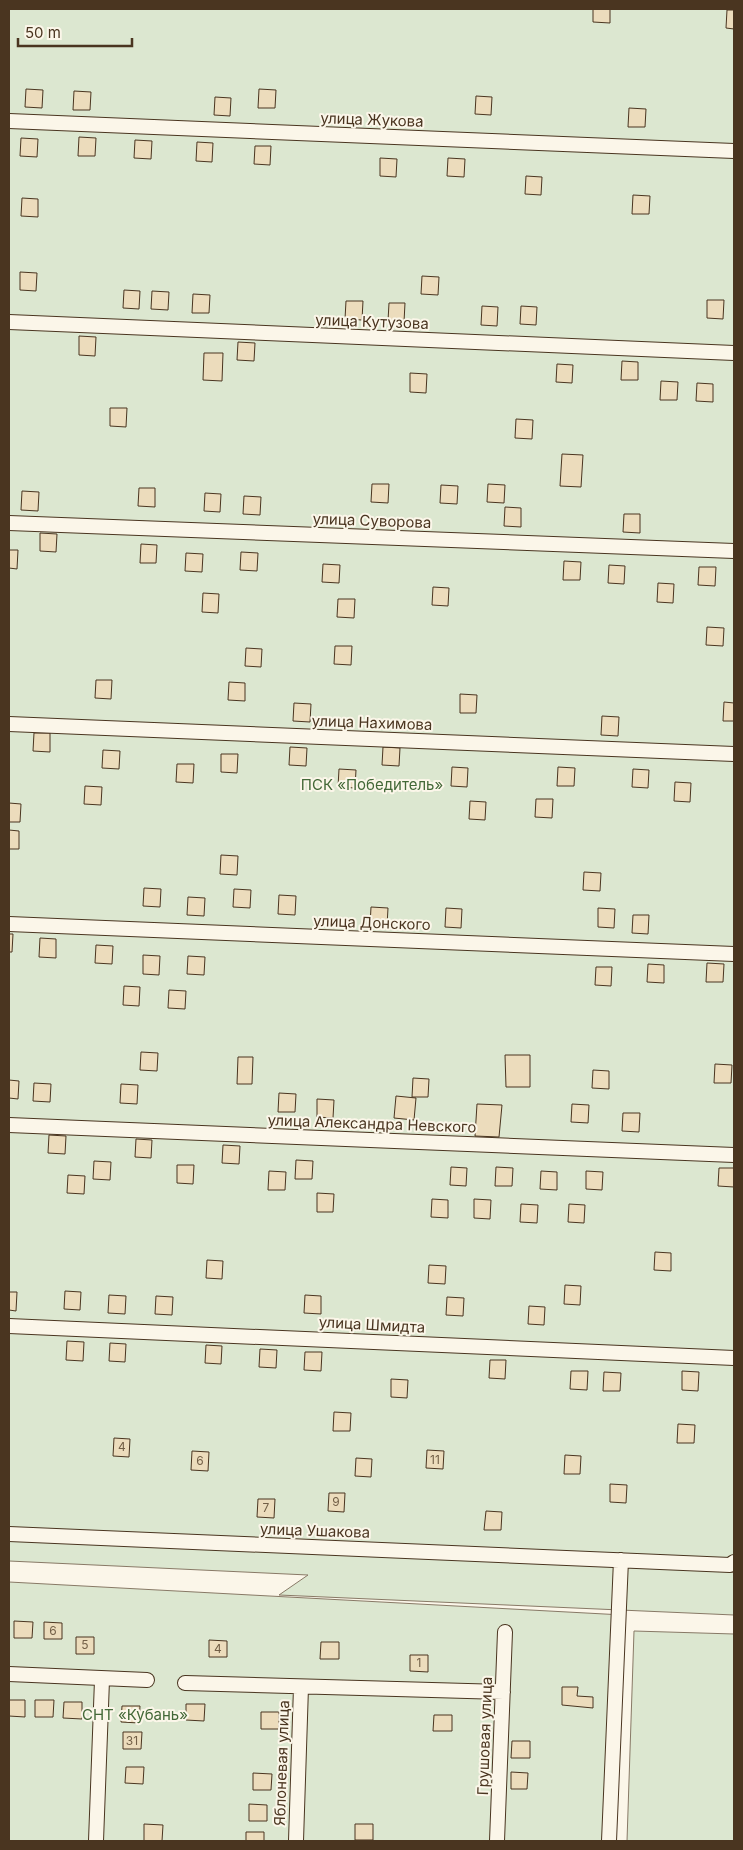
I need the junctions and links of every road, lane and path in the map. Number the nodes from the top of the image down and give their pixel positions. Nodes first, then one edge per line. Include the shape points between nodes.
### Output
1 (9, 121) edge
2 (734, 152) edge
3 (9, 322) edge
4 (734, 353) edge
5 (9, 523) edge
6 (734, 551) edge
7 (9, 724) edge
8 (734, 754) edge
9 (9, 924) edge
10 (734, 954) edge
11 (9, 1125) edge
12 (734, 1155) edge
13 (9, 1326) edge
14 (734, 1358) edge
15 (9, 1534) edge
16 (621, 1560) junction
17 (734, 1562) edge
18 (505, 1632) dead end
19 (9, 1674) edge
20 (102, 1680) junction
21 (147, 1680) dead end
22 (185, 1683) dead end
23 (301, 1687) junction
24 (503, 1692) junction
25 (96, 1841) edge
26 (296, 1841) edge
27 (497, 1841) edge
28 (609, 1841) edge

1 - 2 street, улица Жукова
3 - 4 street, улица Кутузова
5 - 6 street, улица Суворова
7 - 8 street, улица Нахимова
9 - 10 street, улица Донского
11 - 12 street, улица Александра Невского
13 - 14 street, улица Шмидта
15 - 16 street, улица Ушакова
16 - 17 street, улица Ушакова via 730,1566
16 - 28 street
18 - 24 street, Грушовая улица
19 - 20 street
20 - 21 street
20 - 25 street
22 - 23 street
23 - 24 street
23 - 26 street, Яблоневая улица
24 - 27 street, Грушовая улица

